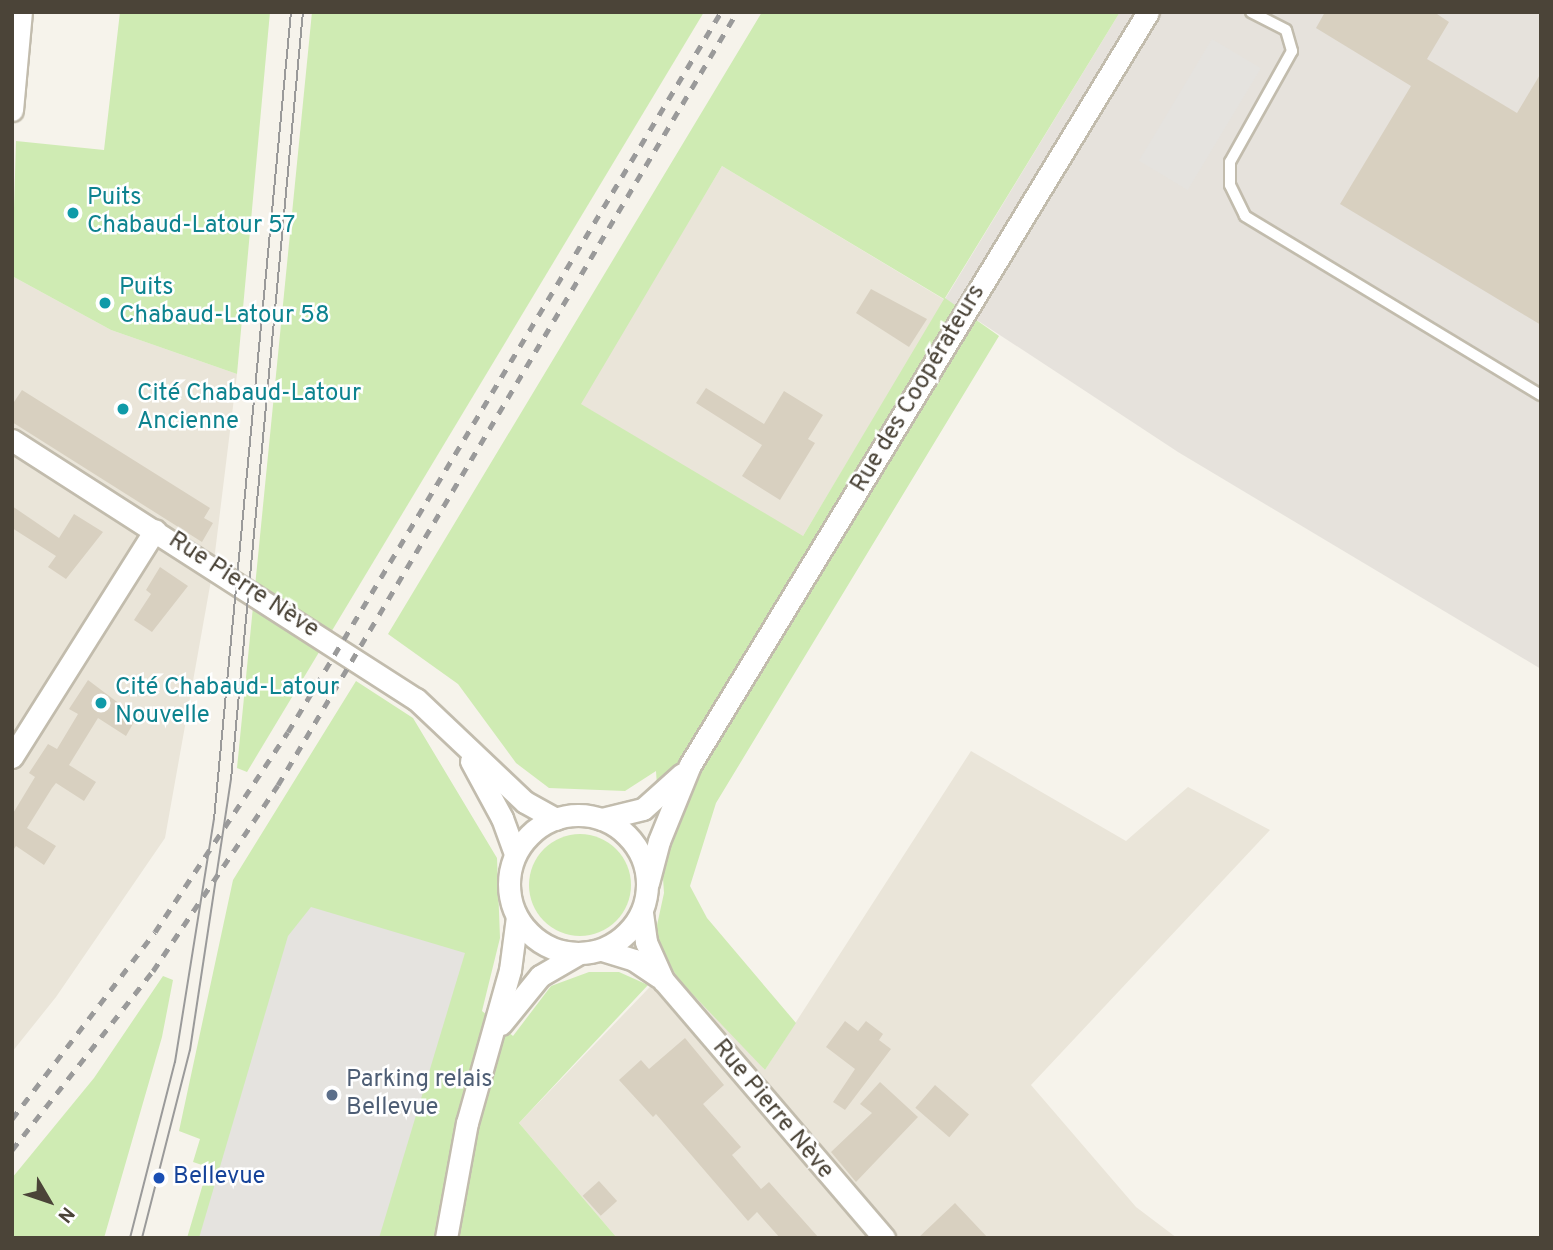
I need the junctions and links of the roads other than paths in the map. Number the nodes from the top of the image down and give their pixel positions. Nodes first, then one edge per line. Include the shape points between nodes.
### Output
1 (21, 12) edge
2 (1148, 12) edge
3 (1251, 12) edge
4 (12, 110) edge
5 (1541, 395) edge
6 (12, 440) edge
7 (155, 530) junction
8 (463, 747) junction
9 (12, 757) edge
10 (690, 765) junction
11 (556, 819) junction
12 (602, 819) junction
13 (515, 855) junction
14 (648, 883) junction
15 (642, 913) junction
16 (517, 917) junction
17 (603, 950) junction
18 (578, 954) junction
19 (663, 980) junction
20 (493, 1037) junction
21 (446, 1238) edge
22 (884, 1238) edge

1 - 4 street
2 - 10 street, Rue des Coopérateurs
3 - 5 lane via 1286,30 1292,51 1230,162 1230,186 1245,216
6 - 7 street, Rue Pierre Nève
7 - 8 street, Rue Pierre Nève via 416,699
7 - 9 street
8 - 11 street, Rue Pierre Nève via 526,802
8 - 13 street, Rue Pierre Nève via 502,818
10 - 12 street, Rue des Coopérateurs via 643,809
10 - 14 street, Rue des Coopérateurs via 664,827
11 - 12 street via 584,815
11 - 13 street via 532,832
12 - 14 street via 635,844
13 - 16 street via 509,881
14 - 15 street
15 - 17 street via 626,935
15 - 19 street, Rue Pierre Nève via 646,942
16 - 18 street via 542,944
16 - 20 street
17 - 18 street
17 - 19 street, Rue Pierre Nève via 634,960
18 - 20 street via 531,984
19 - 22 street, Rue Pierre Nève
20 - 21 street via 467,1123

